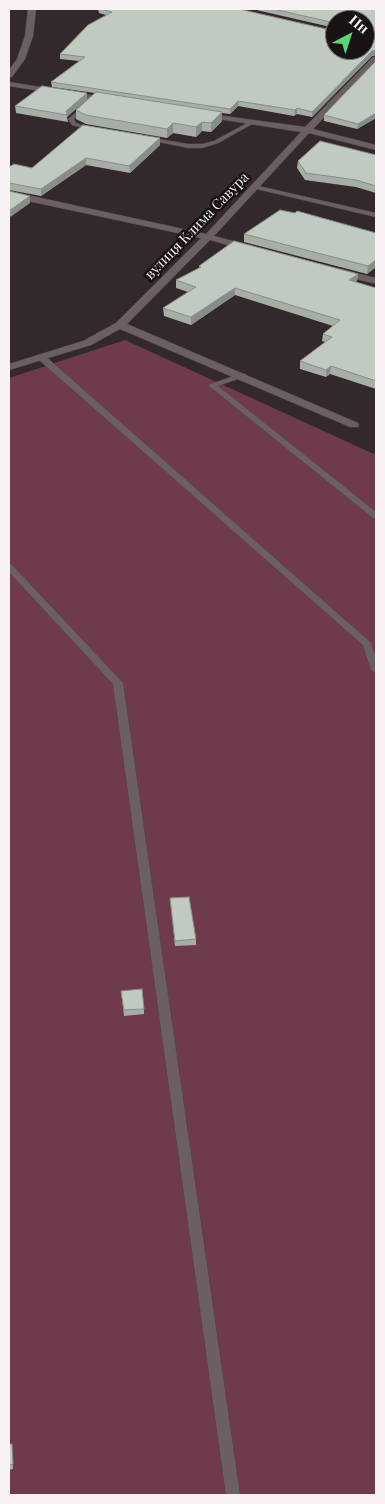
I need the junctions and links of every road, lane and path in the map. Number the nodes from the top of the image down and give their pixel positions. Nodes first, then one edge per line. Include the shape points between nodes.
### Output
1 (32, 9) edge
2 (376, 58) edge
3 (9, 76) edge
4 (9, 84) edge
5 (96, 98) junction
6 (116, 101) edge
7 (193, 113) edge
8 (251, 123) junction
9 (306, 130) junction
10 (104, 132) edge
11 (141, 138) edge
12 (376, 148) edge
13 (254, 187) junction
14 (9, 194) edge
15 (376, 215) edge
16 (208, 237) junction
17 (254, 249) edge
18 (329, 269) edge
19 (376, 281) edge
20 (120, 325) junction
21 (41, 357) junction
22 (9, 367) edge
23 (242, 376) junction
24 (354, 425) dead end
25 (376, 516) edge
26 (9, 566) edge
27 (376, 670) edge
28 (233, 1495) edge

1 - 3 street via 24,51
2 - 9 street, вулиця Клима Савура
4 - 5 street
5 - 6 street
5 - 10 lane via 71,119 74,124
7 - 8 street
8 - 9 street
8 - 11 lane via 202,146
9 - 12 street
9 - 13 street, вулиця Клима Савура
13 - 15 lane
13 - 16 street, вулиця Клима Савура
14 - 16 street
16 - 17 street
16 - 20 street, вулиця Клима Савура
18 - 19 street
20 - 21 street, вулиця Клима Савура via 88,342
20 - 23 street
21 - 22 street, вулиця Клима Савура
21 - 27 lane via 367,644
23 - 24 street
23 - 25 lane via 212,385
26 - 28 lane via 118,683

